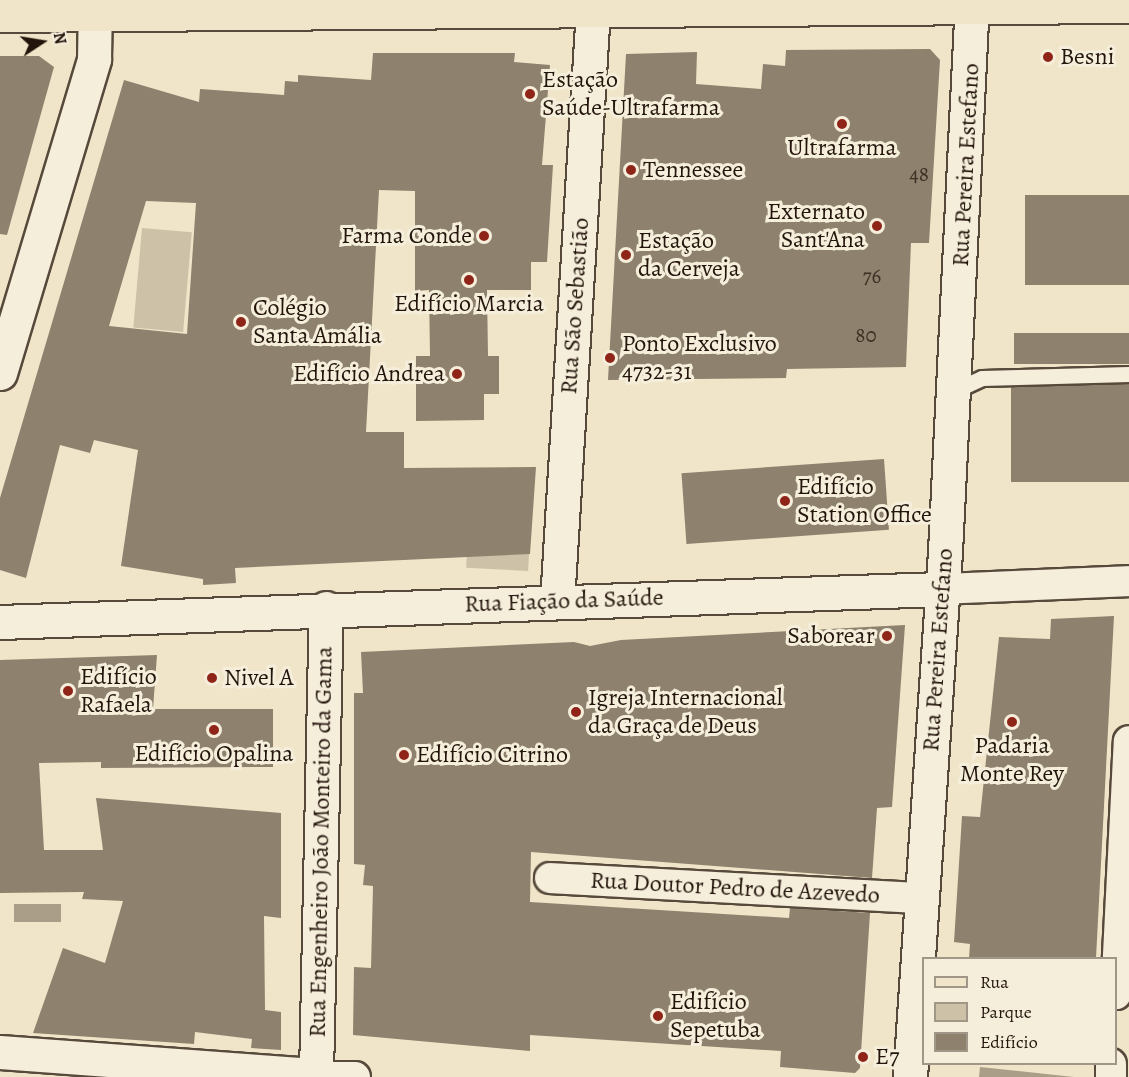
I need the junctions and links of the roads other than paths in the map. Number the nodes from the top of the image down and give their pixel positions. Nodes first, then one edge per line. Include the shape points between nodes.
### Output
1 (972, 4) edge
2 (1129, 6) edge
3 (95, 7) edge
4 (593, 9) junction
5 (0, 15) edge
6 (0, 373) edge
7 (1129, 374) edge
8 (954, 391) junction
9 (1129, 581) edge
10 (942, 589) junction
11 (557, 602) junction
12 (326, 608) junction
13 (0, 622) edge
14 (1129, 741) edge
15 (1126, 852) edge
16 (550, 878) dead end
17 (921, 898) junction
18 (1117, 980) edge
19 (0, 1052) edge
20 (59, 1067) edge
21 (316, 1076) edge
22 (355, 1077) edge
23 (910, 1077) edge

1 - 2 main road
1 - 4 main road
1 - 8 street, Rua Pereira Estefano
3 - 4 main road
3 - 5 main road
3 - 6 street via 93,59
4 - 11 street, Rua São Sebastião
7 - 8 lane via 981,378
8 - 10 street, Rua Pereira Estefano
9 - 10 street, Rua Fiação da Saúde
10 - 11 street, Rua Fiação da Saúde
10 - 17 street, Rua Pereira Estefano
11 - 12 street, Rua Fiação da Saúde
12 - 13 street, Rua Fiação da Saúde
12 - 21 street, Rua Engenheiro João Monteiro da Gama
14 - 15 street
15 - 18 street
16 - 17 street, Rua Doutor Pedro de Azevedo
17 - 23 street, Rua Pereira Estefano
19 - 20 street
20 - 21 street
21 - 22 street

